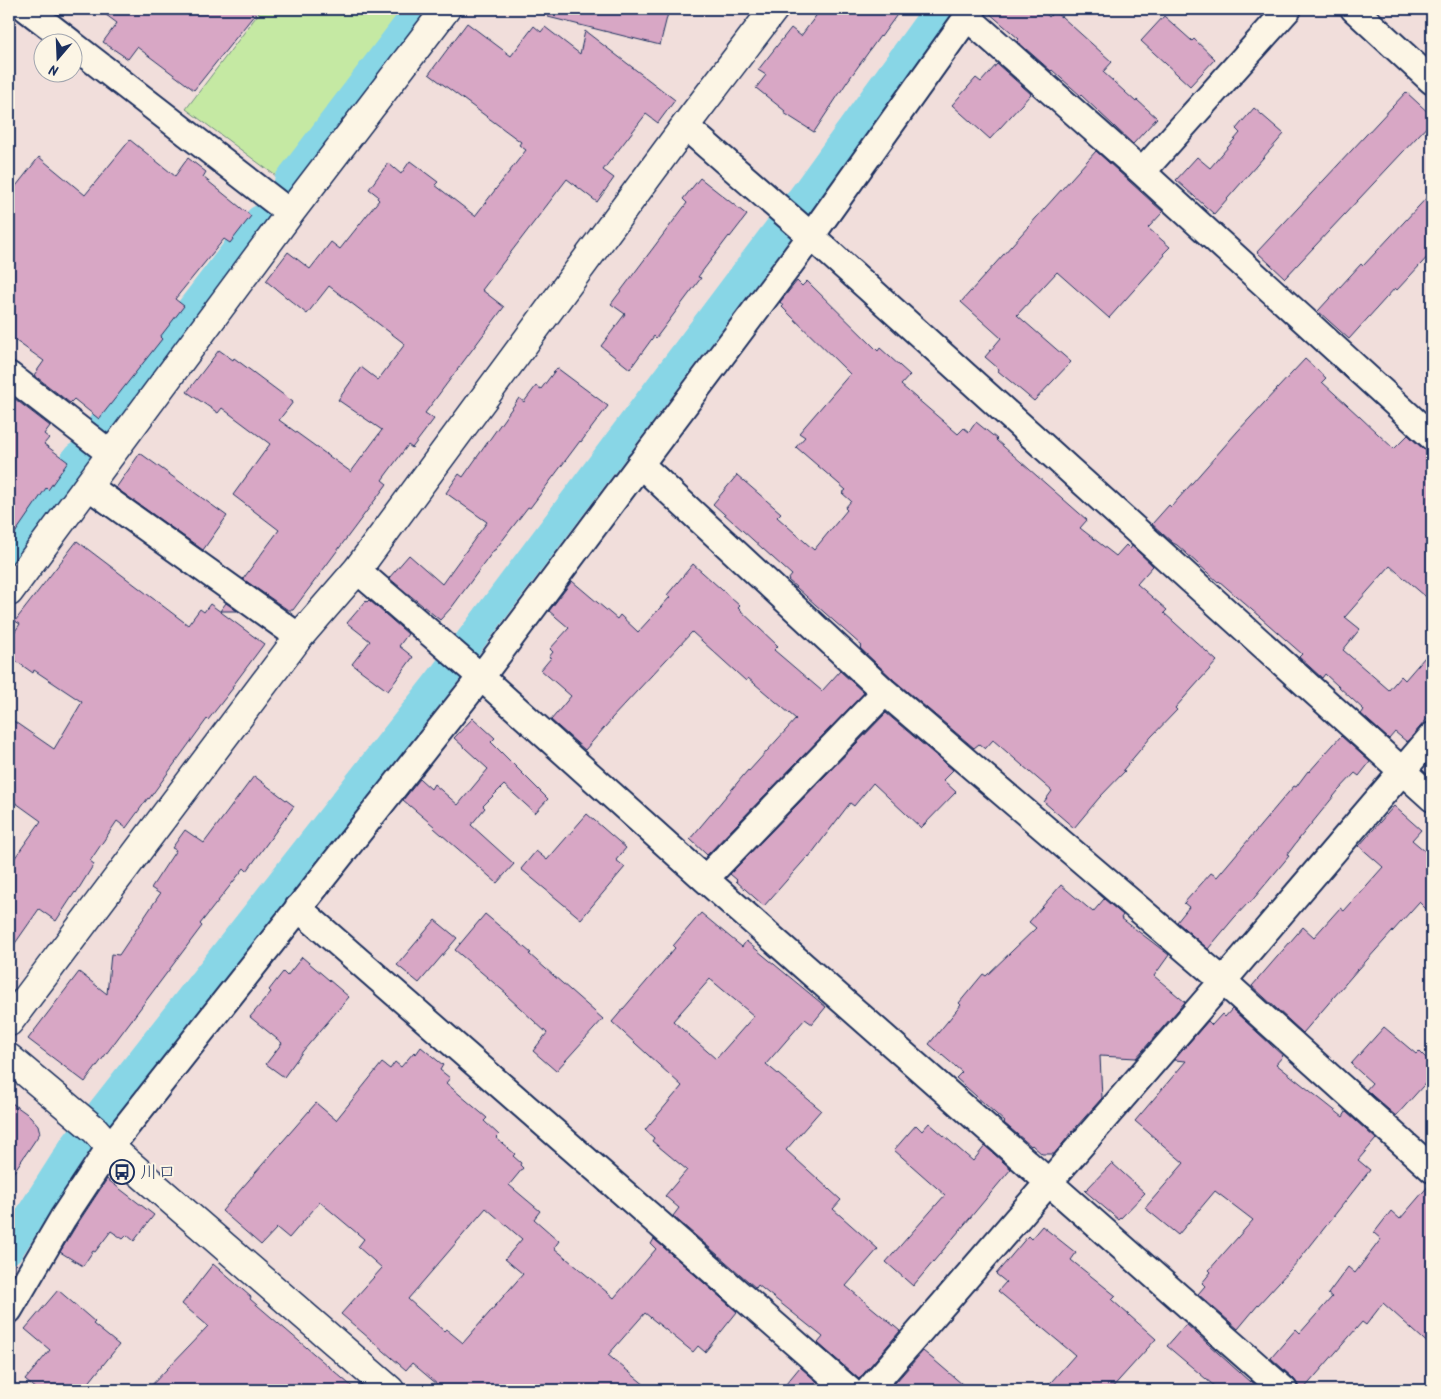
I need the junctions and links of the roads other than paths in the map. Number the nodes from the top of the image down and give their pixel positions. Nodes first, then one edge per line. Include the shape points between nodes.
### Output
1 (26, 9) edge
2 (446, 9) edge
3 (774, 9) edge
4 (1288, 9) edge
5 (1354, 9) edge
6 (970, 13) edge
7 (56, 32) edge
8 (82, 52) edge
9 (1432, 81) edge
10 (685, 126) junction
11 (1142, 172) junction
12 (290, 213) junction
13 (811, 236) junction
14 (9, 375) edge
15 (1432, 437) edge
16 (111, 454) junction
17 (640, 464) junction
18 (88, 486) junction
19 (357, 570) junction
20 (9, 592) edge
21 (299, 637) junction
22 (480, 677) junction
23 (885, 692) junction
24 (1432, 736) edge
25 (1402, 771) junction
26 (1432, 798) edge
27 (705, 878) junction
28 (298, 908) junction
29 (1223, 981) junction
30 (9, 1022) edge
31 (9, 1058) edge
32 (103, 1138) junction
33 (1432, 1168) edge
34 (1048, 1183) junction
35 (9, 1310) edge
36 (390, 1390) edge
37 (849, 1390) edge
38 (869, 1390) edge
39 (1284, 1390) edge

1 - 7 street
2 - 12 street
3 - 10 street
4 - 11 street
5 - 9 street
6 - 11 street
6 - 13 street
8 - 12 street
10 - 13 street
10 - 19 street
11 - 15 street
12 - 16 street
13 - 17 street
13 - 25 street
14 - 16 street
16 - 18 street
17 - 22 street
17 - 23 street
18 - 20 street
18 - 21 street
19 - 21 street
19 - 22 street
21 - 30 street
22 - 27 street
22 - 28 street
23 - 27 street
23 - 29 street
24 - 25 street
25 - 26 street
25 - 29 street
27 - 34 street
28 - 32 street
28 - 37 street
29 - 33 street
29 - 34 street
31 - 32 street
32 - 35 street via 63,1218
32 - 36 street
34 - 38 street
34 - 39 street

